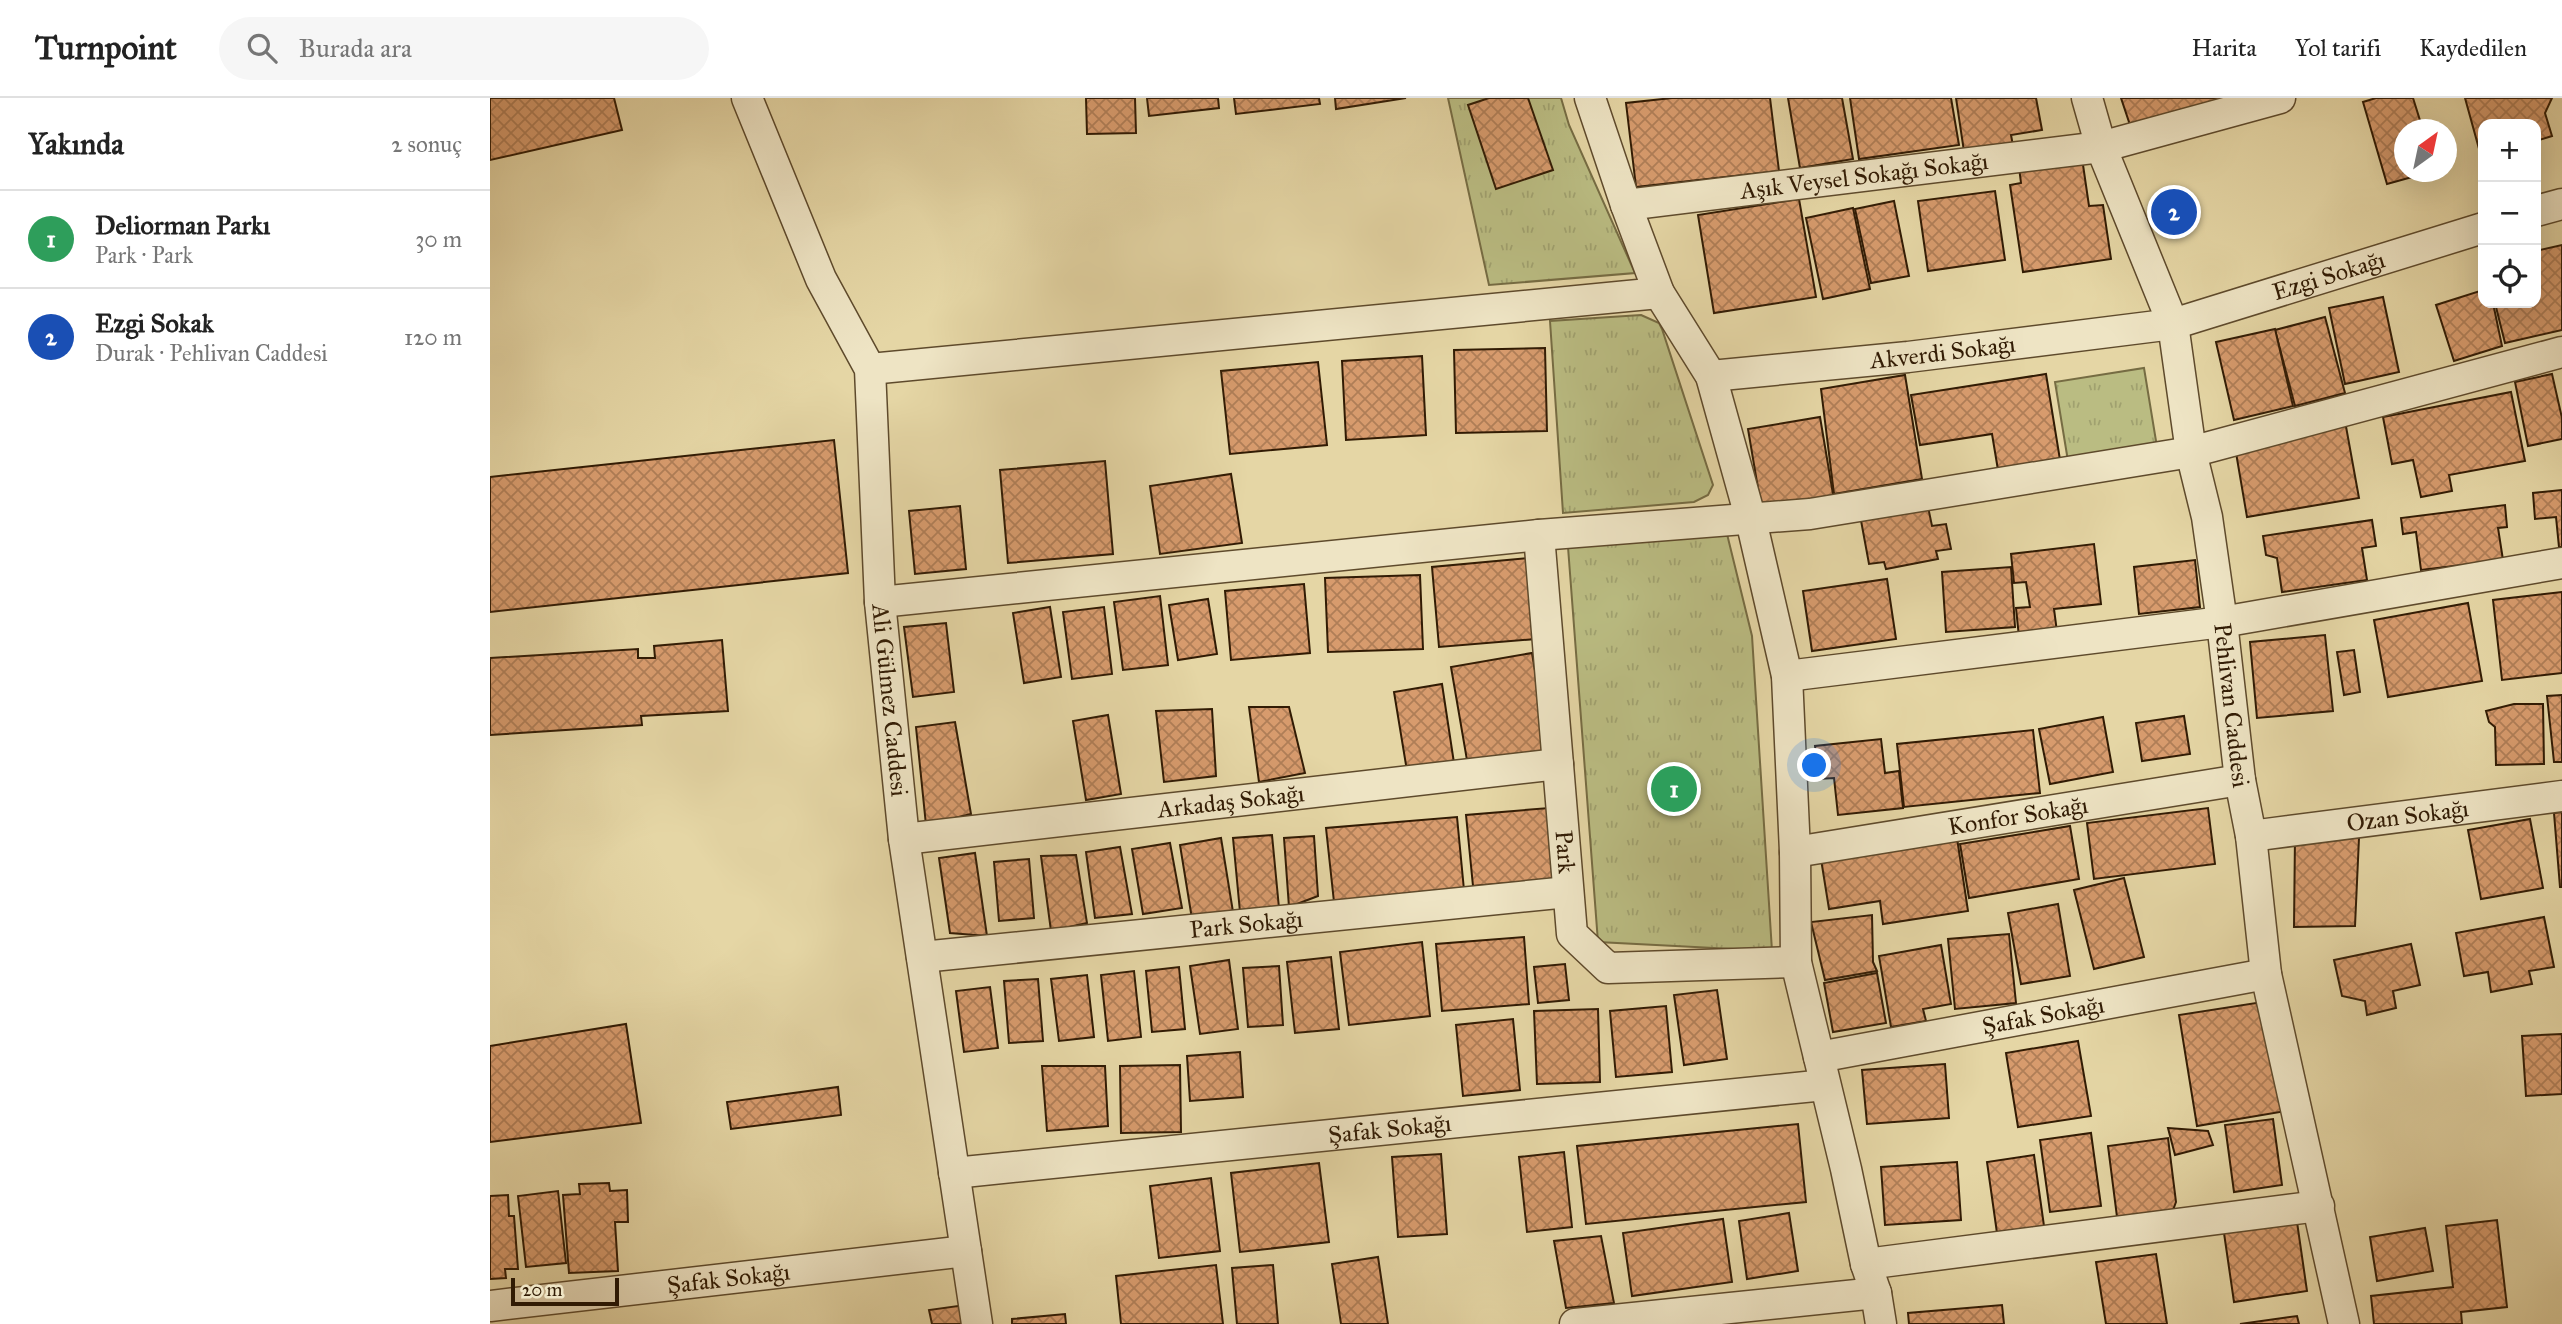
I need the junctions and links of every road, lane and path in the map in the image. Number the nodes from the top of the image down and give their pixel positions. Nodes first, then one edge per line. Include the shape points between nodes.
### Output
1 (747, 98) edge
2 (1590, 98) edge
3 (2087, 98) edge
4 (2280, 98) edge
5 (2101, 147) junction
6 (2562, 204) edge
7 (1626, 205) junction
8 (2541, 210) edge
9 (2478, 230) edge
10 (1659, 293) junction
11 (2174, 324) junction
12 (2562, 352) edge
13 (870, 369) junction
14 (1711, 376) junction
15 (2192, 452) junction
16 (1751, 520) junction
17 (1539, 535) junction
18 (2562, 563) edge
19 (880, 602) junction
20 (2222, 622) junction
21 (1787, 676) junction
22 (1558, 765) junction
23 (2240, 780) junction
24 (2562, 796) edge
25 (2251, 836) junction
26 (904, 839) junction
27 (1795, 852) junction
28 (1569, 892) junction
29 (922, 957) junction
30 (1796, 962) junction
31 (2266, 974) junction
32 (1822, 1071) junction
33 (954, 1172) junction
34 (2319, 1206) junction
35 (966, 1251) junction
36 (1866, 1264) junction
37 (1876, 1293) junction
38 (490, 1306) edge
39 (977, 1324) edge
40 (1575, 1324) edge
41 (1881, 1324) edge
42 (2344, 1324) edge

1 - 13 street, Ali Gülmez Caddesi via 821,279
2 - 7 street
3 - 5 street, Pehlivan Caddesi
4 - 5 street, Aşık Veysel Sokağı Sokağı
5 - 7 street, Aşık Veysel Sokağı Sokağı
5 - 11 street, Pehlivan Caddesi
6 - 8 street
7 - 10 street
9 - 11 street, Ezgi Sokağı
10 - 13 street
10 - 14 street
11 - 14 street, Akverdi Sokağı
11 - 15 street, Pehlivan Caddesi
12 - 15 street
13 - 19 street, Ali Gülmez Caddesi
14 - 16 street
15 - 16 street
15 - 20 street, Pehlivan Caddesi
16 - 17 street
16 - 21 street
17 - 19 street
17 - 22 street, Park
18 - 20 street
19 - 26 street, Ali Gülmez Caddesi
20 - 21 street
20 - 23 street, Pehlivan Caddesi
21 - 27 street
22 - 26 street, Arkadaş Sokağı
22 - 28 street, Park
23 - 25 street, Pehlivan Caddesi
23 - 27 street, Konfor Sokağı
24 - 25 street, Ozan Sokağı
25 - 31 street, Pehlivan Caddesi
26 - 29 street, Ali Gülmez Caddesi
27 - 30 street
28 - 29 street, Park Sokağı
28 - 30 street, Park via 1572,934 1608,968
29 - 33 street, Ali Gülmez Caddesi
30 - 32 street
31 - 32 street, Şafak Sokağı
31 - 34 street, Pehlivan Caddesi
32 - 33 street, Şafak Sokağı
32 - 36 street
33 - 35 street, Ali Gülmez Caddesi
34 - 36 street
34 - 42 street, Pehlivan Caddesi
35 - 38 street, Şafak Sokağı
35 - 39 street, Ali Gülmez Caddesi
36 - 37 street
37 - 40 street
37 - 41 street

